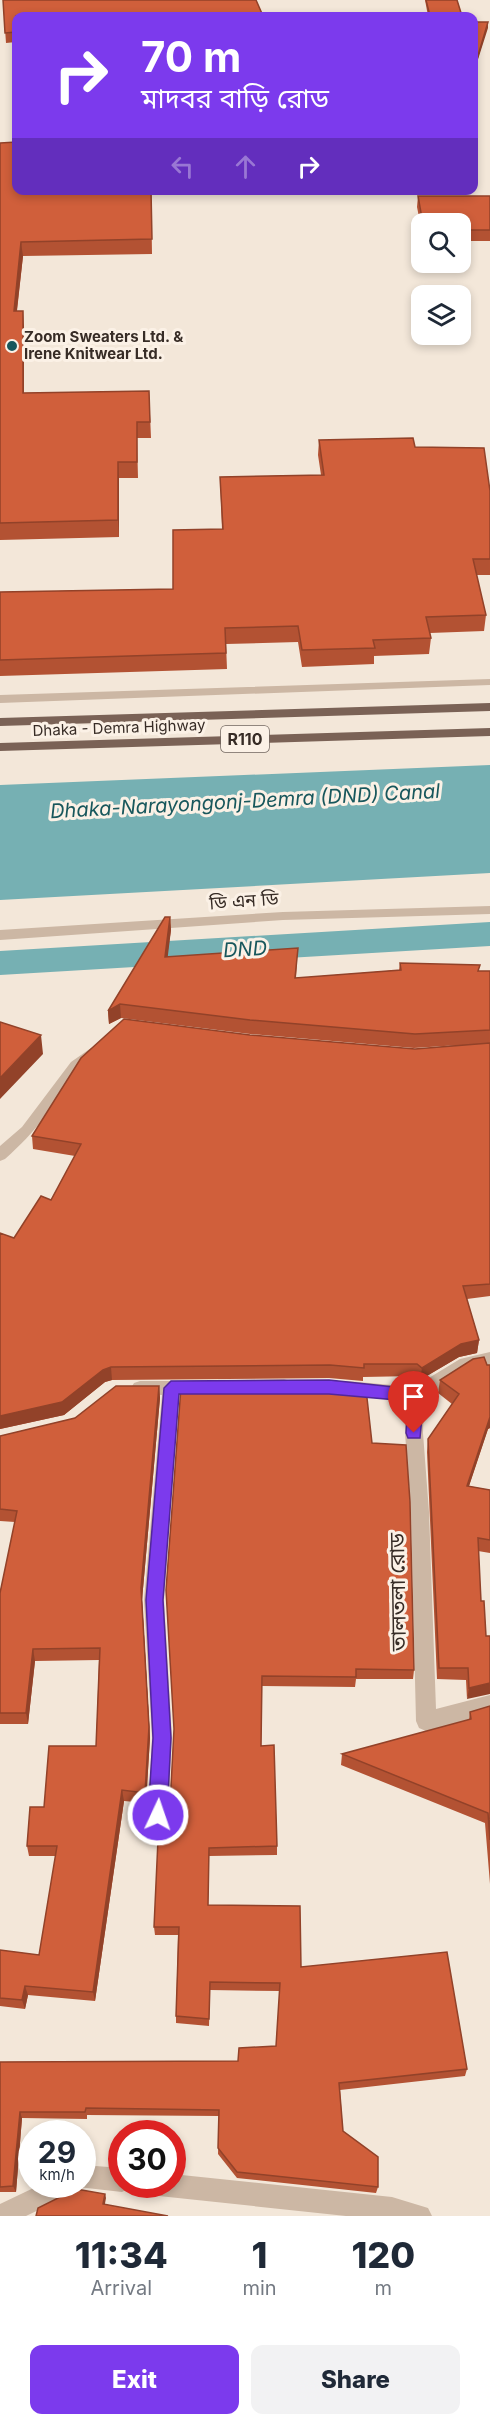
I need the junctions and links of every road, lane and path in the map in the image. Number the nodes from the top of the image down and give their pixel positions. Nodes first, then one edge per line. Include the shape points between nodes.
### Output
1 (490, 682) edge
2 (0, 699) edge
3 (490, 707) edge
4 (0, 722) edge
5 (490, 732) edge
6 (0, 747) edge
7 (490, 910) edge
8 (0, 935) edge
9 (99, 1046) edge
10 (0, 1155) edge
11 (490, 1359) edge
12 (306, 1387) edge
13 (329, 1387) edge
14 (171, 1388) junction
15 (122, 1389) edge
16 (416, 1395) junction
17 (490, 1705) edge
18 (158, 1815) dead end
19 (186, 2187) edge
20 (38, 2198) edge
21 (0, 2216) edge
22 (420, 2216) edge

1 - 2 street
3 - 4 main road, Dhaka - Demra Highway / R110
5 - 6 main road, Dhaka - Demra Highway / R110
7 - 8 street, ডি এন ডি via 283,916
9 - 10 street via 76,1066 27,1131
11 - 16 street via 466,1364
12 - 14 street
13 - 16 street
14 - 15 street
14 - 18 street via 154,1600 162,1738
16 - 17 street, তালতলা রোড via 414,1433 426,1721
19 - 22 street via 392,2209
20 - 21 street

